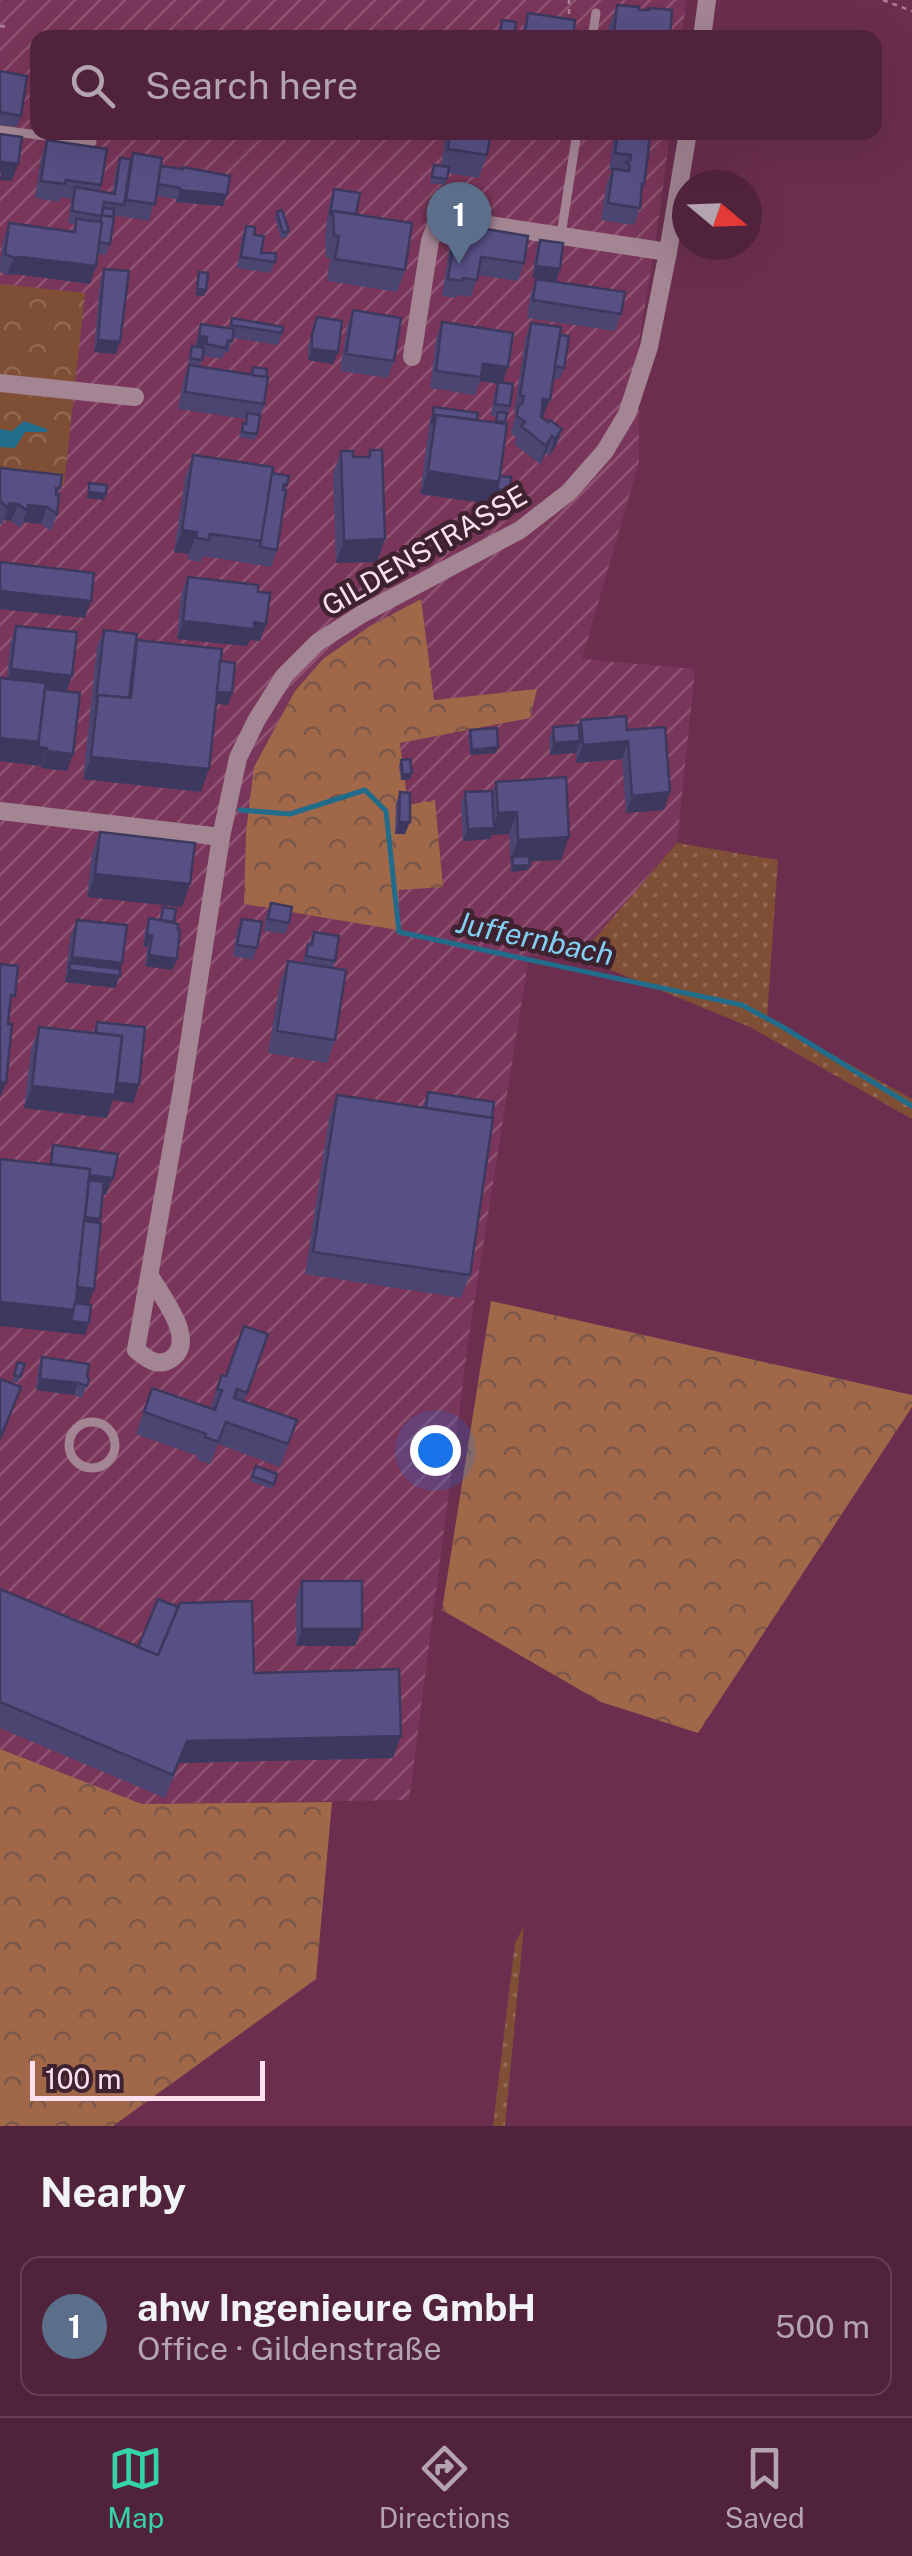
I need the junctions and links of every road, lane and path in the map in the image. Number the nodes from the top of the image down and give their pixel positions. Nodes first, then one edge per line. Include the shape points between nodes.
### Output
1 (569, 0) edge
2 (707, 0) edge
3 (882, 0) edge
4 (912, 11) edge
5 (596, 13) dead end
6 (569, 14) dead end
7 (0, 26) edge
8 (10, 28) dead end
9 (593, 30) edge
10 (703, 30) edge
11 (0, 130) edge
12 (30, 134) edge
13 (77, 140) edge
14 (576, 140) edge
15 (687, 140) edge
16 (92, 142) edge
17 (438, 197) dead end
18 (443, 218) junction
19 (561, 235) junction
20 (668, 252) junction
21 (412, 358) dead end
22 (0, 383) edge
23 (135, 398) dead end
24 (0, 811) edge
25 (221, 837) junction
26 (150, 1276) dead end
27 (71, 1453) joint

1 - 6 path
2 - 10 street
3 - 4 path
5 - 9 lane
7 - 8 path
11 - 12 lane
13 - 16 lane
14 - 19 lane
15 - 20 street, GILDENSTRASSE
17 - 18 lane
18 - 19 street
18 - 21 street via 430,242
19 - 20 street
20 - 25 street, GILDENSTRASSE via 639,380 605,451 569,492 520,530 362,614 318,642 284,676 238,758
22 - 23 street
24 - 25 street
25 - 26 street, GILDENSTRASSE
27 - 27 lane via 80,1465 98,1468 112,1458 114,1436 103,1424 85,1423 70,1438

